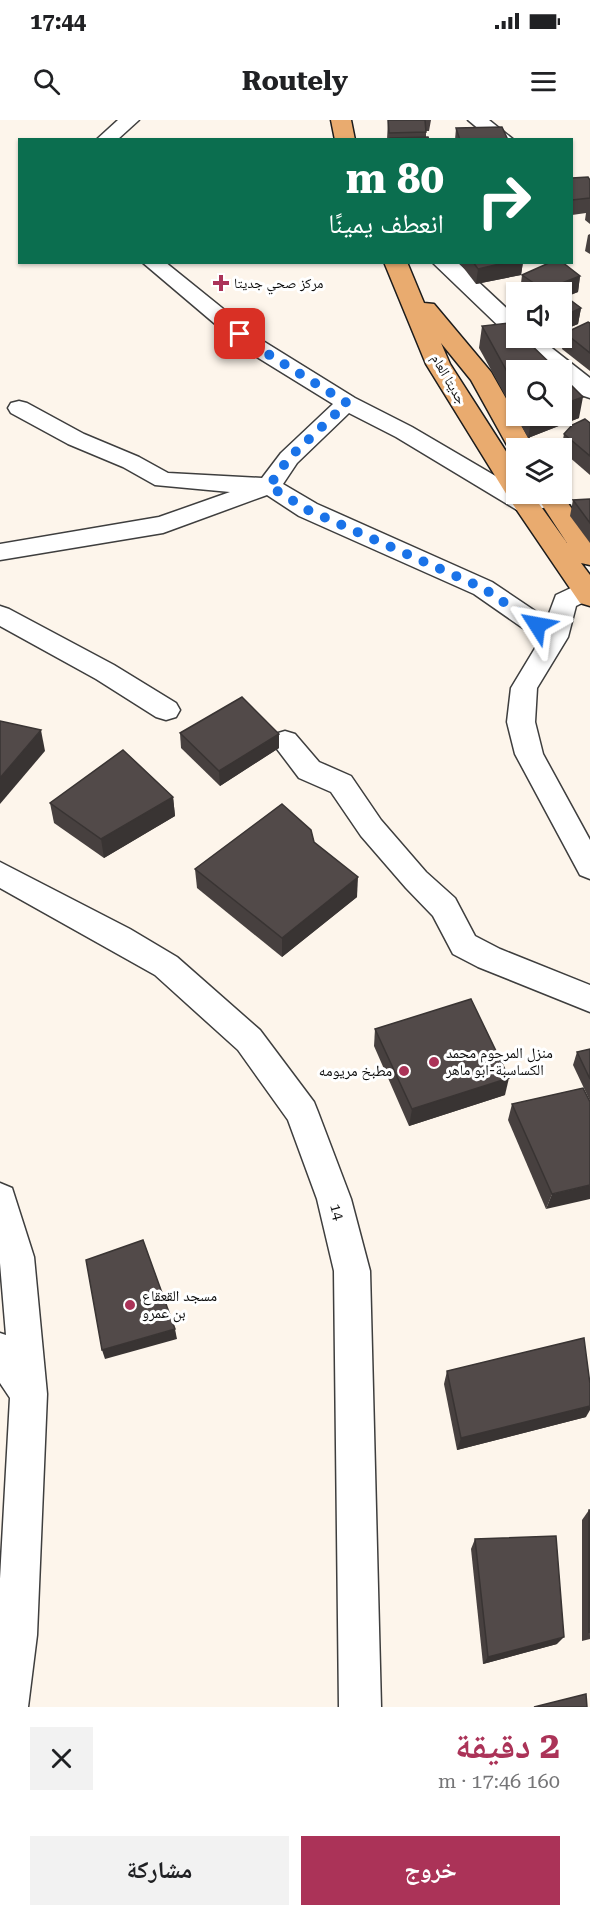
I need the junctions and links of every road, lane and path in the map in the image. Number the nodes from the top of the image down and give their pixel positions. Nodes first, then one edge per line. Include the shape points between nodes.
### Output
1 (130, 120) edge
2 (341, 120) edge
3 (477, 120) edge
4 (108, 138) edge
5 (345, 138) edge
6 (502, 138) edge
7 (154, 264) edge
8 (395, 264) edge
9 (406, 264) edge
10 (445, 264) edge
11 (506, 321) edge
12 (538, 348) edge
13 (590, 390) edge
14 (347, 403) junction
15 (19, 408) dead end
16 (516, 438) edge
17 (506, 459) edge
18 (506, 483) edge
19 (269, 486) junction
20 (537, 504) edge
21 (540, 504) edge
22 (0, 552) edge
23 (590, 556) edge
24 (588, 591) edge
25 (0, 615) edge
26 (555, 637) junction
27 (166, 710) dead end
28 (285, 741) dead end
29 (590, 867) edge
30 (0, 874) edge
31 (590, 999) edge
32 (0, 1199) edge
33 (0, 1352) edge
34 (30, 1394) junction
35 (7, 1707) edge
36 (360, 1707) edge

1 - 4 street
2 - 5 main road
3 - 6 street
7 - 14 street via 255,346
8 - 17 main road, جديتا العام via 438,364
9 - 16 main road, جديتا العام via 420,302 482,377
10 - 11 street
12 - 13 street
14 - 18 street
14 - 19 street via 289,458
15 - 19 street via 163,480
19 - 22 street via 163,525
19 - 26 street via 308,510 483,588
20 - 24 main road, جديتا العام
21 - 23 main road, جديتا العام
24 - 26 street via 565,601
25 - 27 street
26 - 29 street via 524,688 521,722 529,754
28 - 31 street via 309,770 341,784 371,828 444,907 464,945
30 - 36 street, 14 via 166,966 249,1040 302,1112 334,1199 352,1271
32 - 34 street via 17,1257
33 - 34 street
34 - 35 street via 17,1635

